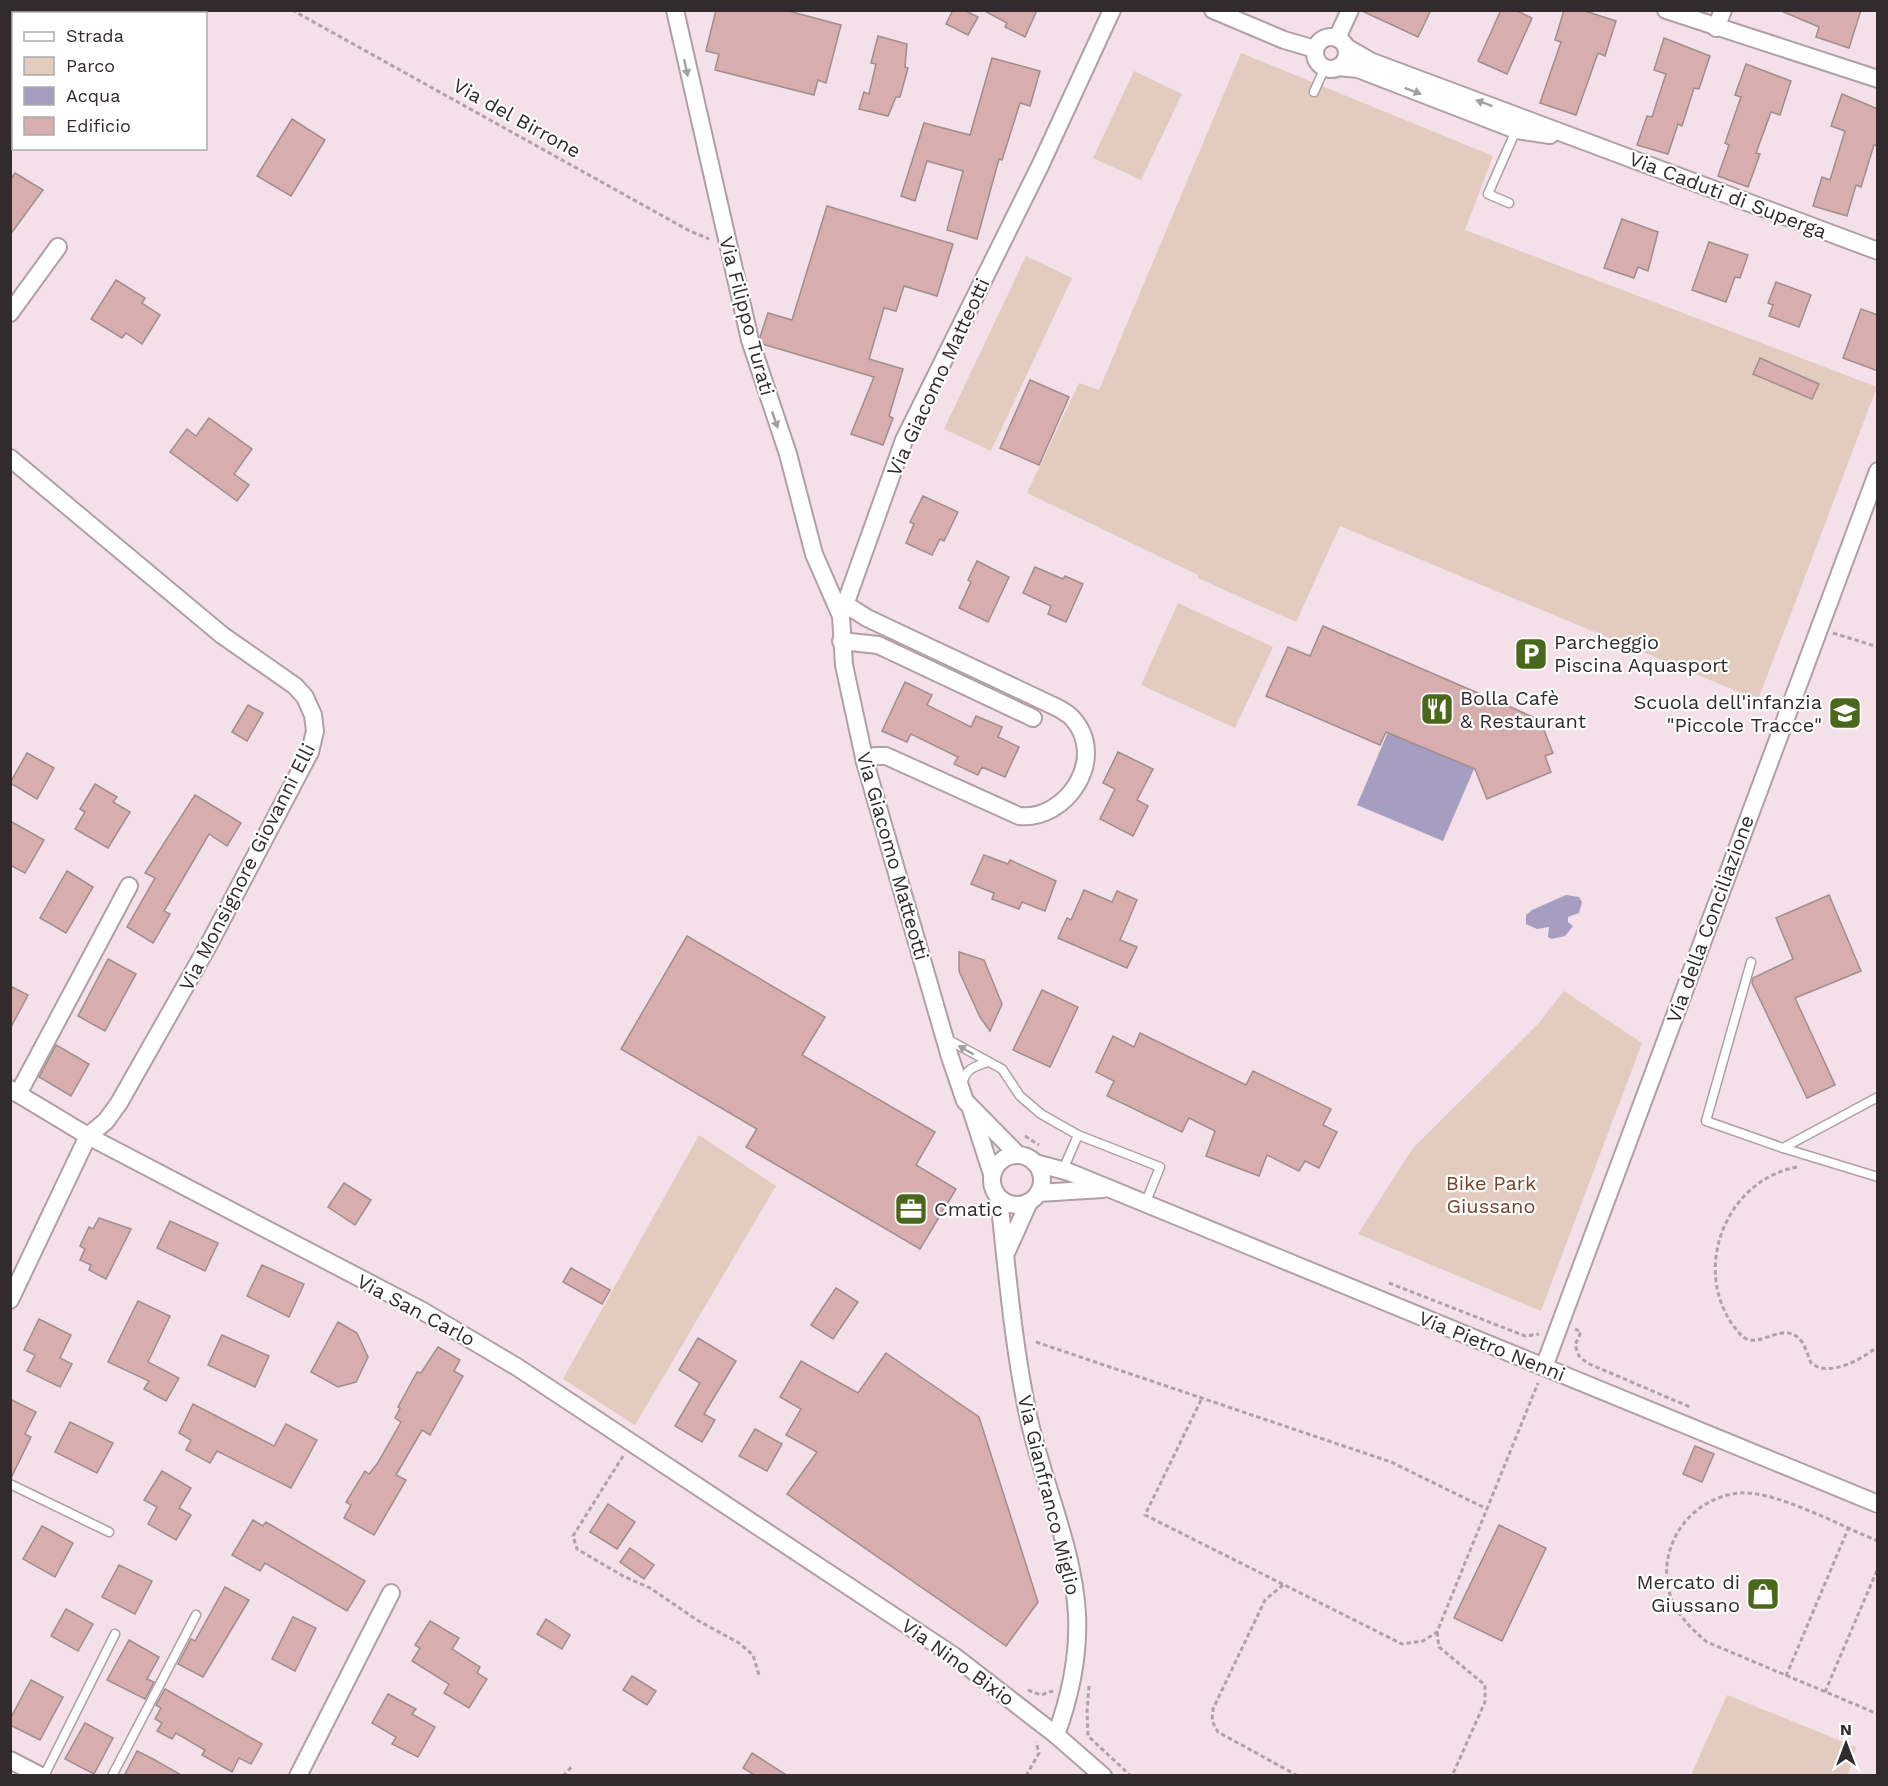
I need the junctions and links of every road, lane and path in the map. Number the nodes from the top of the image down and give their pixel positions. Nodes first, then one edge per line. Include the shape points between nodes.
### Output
1 (292, 10) edge
2 (675, 10) edge
3 (1112, 10) edge
4 (1213, 10) edge
5 (1350, 10) edge
6 (1666, 10) edge
7 (1723, 10) edge
8 (1716, 28) junction
9 (1341, 43) junction
10 (1315, 49) junction
11 (1331, 67) junction
12 (1878, 79) edge
13 (1314, 92) dead end
14 (1519, 124) junction
15 (1509, 204) dead end
16 (729, 247) junction
17 (58, 248) dead end
18 (1878, 251) edge
19 (10, 313) edge
20 (10, 458) edge
21 (1878, 471) edge
22 (843, 610) junction
23 (1818, 629) junction
24 (841, 641) junction
25 (1878, 647) edge
26 (1033, 717) dead end
27 (865, 762) junction
28 (129, 886) dead end
29 (1752, 962) dead end
30 (944, 1037) junction
31 (988, 1062) junction
32 (961, 1089) junction
33 (14, 1091) edge
34 (1878, 1097) edge
35 (970, 1106) junction
36 (1018, 1131) dead end
37 (1078, 1135) junction
38 (88, 1136) junction
39 (1783, 1148) junction
40 (1018, 1155) junction
41 (1035, 1163) junction
42 (1066, 1164) junction
43 (1804, 1166) dead end
44 (992, 1174) junction
45 (1878, 1177) edge
46 (1106, 1189) junction
47 (1034, 1197) junction
48 (999, 1198) junction
49 (1145, 1205) junction
50 (1005, 1254) junction
51 (1382, 1280) dead end
52 (10, 1300) edge
53 (1561, 1323) junction
54 (1542, 1333) dead end
55 (1036, 1342) dead end
56 (1878, 1346) edge
57 (1544, 1367) junction
58 (1201, 1400) junction
59 (1693, 1408) dead end
60 (632, 1442) junction
61 (10, 1484) edge
62 (1878, 1504) edge
63 (1487, 1509) junction
64 (1848, 1529) junction
65 (110, 1532) dead end
66 (1878, 1541) edge
67 (806, 1557) joint
68 (1878, 1568) edge
69 (1284, 1585) junction
70 (391, 1593) dead end
71 (196, 1615) dead end
72 (1437, 1632) junction
73 (115, 1634) dead end
74 (759, 1675) dead end
75 (1786, 1676) junction
76 (1090, 1678) dead end
77 (1056, 1681) dead end
78 (1825, 1692) junction
79 (1016, 1702) junction
80 (1878, 1714) edge
81 (1056, 1735) junction
82 (1034, 1737) dead end
83 (10, 1760) edge
84 (573, 1765) dead end
85 (43, 1776) edge
86 (112, 1776) edge
87 (298, 1776) edge
88 (563, 1776) edge
89 (1026, 1776) edge
90 (1103, 1776) edge
91 (1131, 1776) edge
92 (1298, 1776) edge
93 (1452, 1776) edge

1 - 16 path, Via del Birrone via 688,230
2 -> 16 street, Via Filippo Turati
3 - 22 street, Via Giacomo Matteotti via 1040,166 904,440
4 - 10 street
5 - 9 street
6 - 8 street
7 - 8 street
8 - 12 street
9 - 10 street via 1323,38
9 - 11 street via 1346,56
14 -> 9 street, Via Caduti di Superga via 1370,61
10 - 11 street via 1316,59
11 - 13 lane
11 -> 14 street, Via Caduti di Superga via 1358,69
14 - 15 lane via 1488,194
14 - 18 street, Via Caduti di Superga via 1578,138
16 -> 22 street, Via Filippo Turati via 750,340 788,454 814,554
17 - 19 street
20 - 38 street, Via Monsignore Giovanni Elli via 222,635 295,686 314,719 310,752 207,946 119,1103
21 - 23 street, Via della Conciliazione
22 - 24 street, Via Giacomo Matteotti
22 - 27 street via 1058,708 1073,719 1085,744 1082,775 1075,791 1059,805 1032,817 1018,816 886,756 875,756
23 - 25 path
23 - 53 street, Via della Conciliazione
24 - 26 street via 878,645
24 - 27 street, Via Giacomo Matteotti
27 - 30 street, Via Giacomo Matteotti
28 - 33 street
29 - 39 lane via 1706,1121
31 -> 30 lane
30 - 32 street, Via Giacomo Matteotti
31 - 32 lane via 971,1068
31 - 37 lane via 1002,1069 1020,1096 1041,1114
32 - 35 street, Via Giacomo Matteotti
33 - 38 street, Via San Carlo
34 - 39 lane
35 - 40 street, Via Giacomo Matteotti
35 - 44 street, Via Giacomo Matteotti
36 - 42 path
37 - 42 lane
37 - 49 lane via 1160,1167
38 - 52 street, Via Monsignore Giovanni Elli
38 - 60 street, Via San Carlo via 438,1319
39 - 45 lane
40 - 41 street
40 - 44 street via 1002,1160
41 - 42 street, Via Pietro Nenni
41 - 47 street via 1041,1178
42 - 46 street, Via Pietro Nenni
43 - 56 path via 1764,1178 1738,1202 1724,1223 1715,1273 1724,1311 1749,1341 1769,1334 1792,1334 1801,1340 1811,1363 1821,1368 1863,1358
44 - 48 street
46 - 47 street, Via Pietro Nenni
46 - 49 street, Via Pietro Nenni
47 - 48 street via 1013,1205
47 - 50 street
48 - 50 street, Via Gianfranco Miglio
49 - 57 street, Via Pietro Nenni
50 - 81 street, Via Gianfranco Miglio via 1028,1415 1076,1603 1071,1684
51 - 54 path via 1525,1336
53 - 57 street, Via della Conciliazione
53 - 59 path via 1581,1332 1575,1345 1587,1363
55 - 58 path
57 - 62 street, Via Pietro Nenni
57 - 63 path
58 - 63 path via 1391,1462
58 - 69 path via 1145,1515
60 - 67 street, Via San Carlo
60 - 74 path via 584,1516 573,1536 574,1544 580,1552 641,1583 739,1643 753,1655
61 - 65 lane
63 - 72 path
64 - 66 path
64 - 75 path
64 - 75 path via 1766,1495 1739,1493 1699,1508 1671,1543 1667,1564 1669,1591 1690,1629 1707,1642
67 - 79 street, Via Nino Bixio
68 - 78 path
69 - 72 path via 1402,1644 1423,1641
69 - 92 path via 1265,1600 1213,1709 1212,1721 1218,1732
70 - 87 street
71 - 86 lane
72 - 93 path via 1439,1647 1485,1685 1485,1702
73 - 85 lane
75 - 78 path
76 - 91 path via 1088,1736
77 - 79 path via 1053,1690 1041,1695 1027,1689
78 - 80 path
79 - 81 street, Via Nino Bixio
81 - 90 street, Via Nino Bixio
82 - 89 path via 1039,1753
83 - 85 street
84 - 88 path

